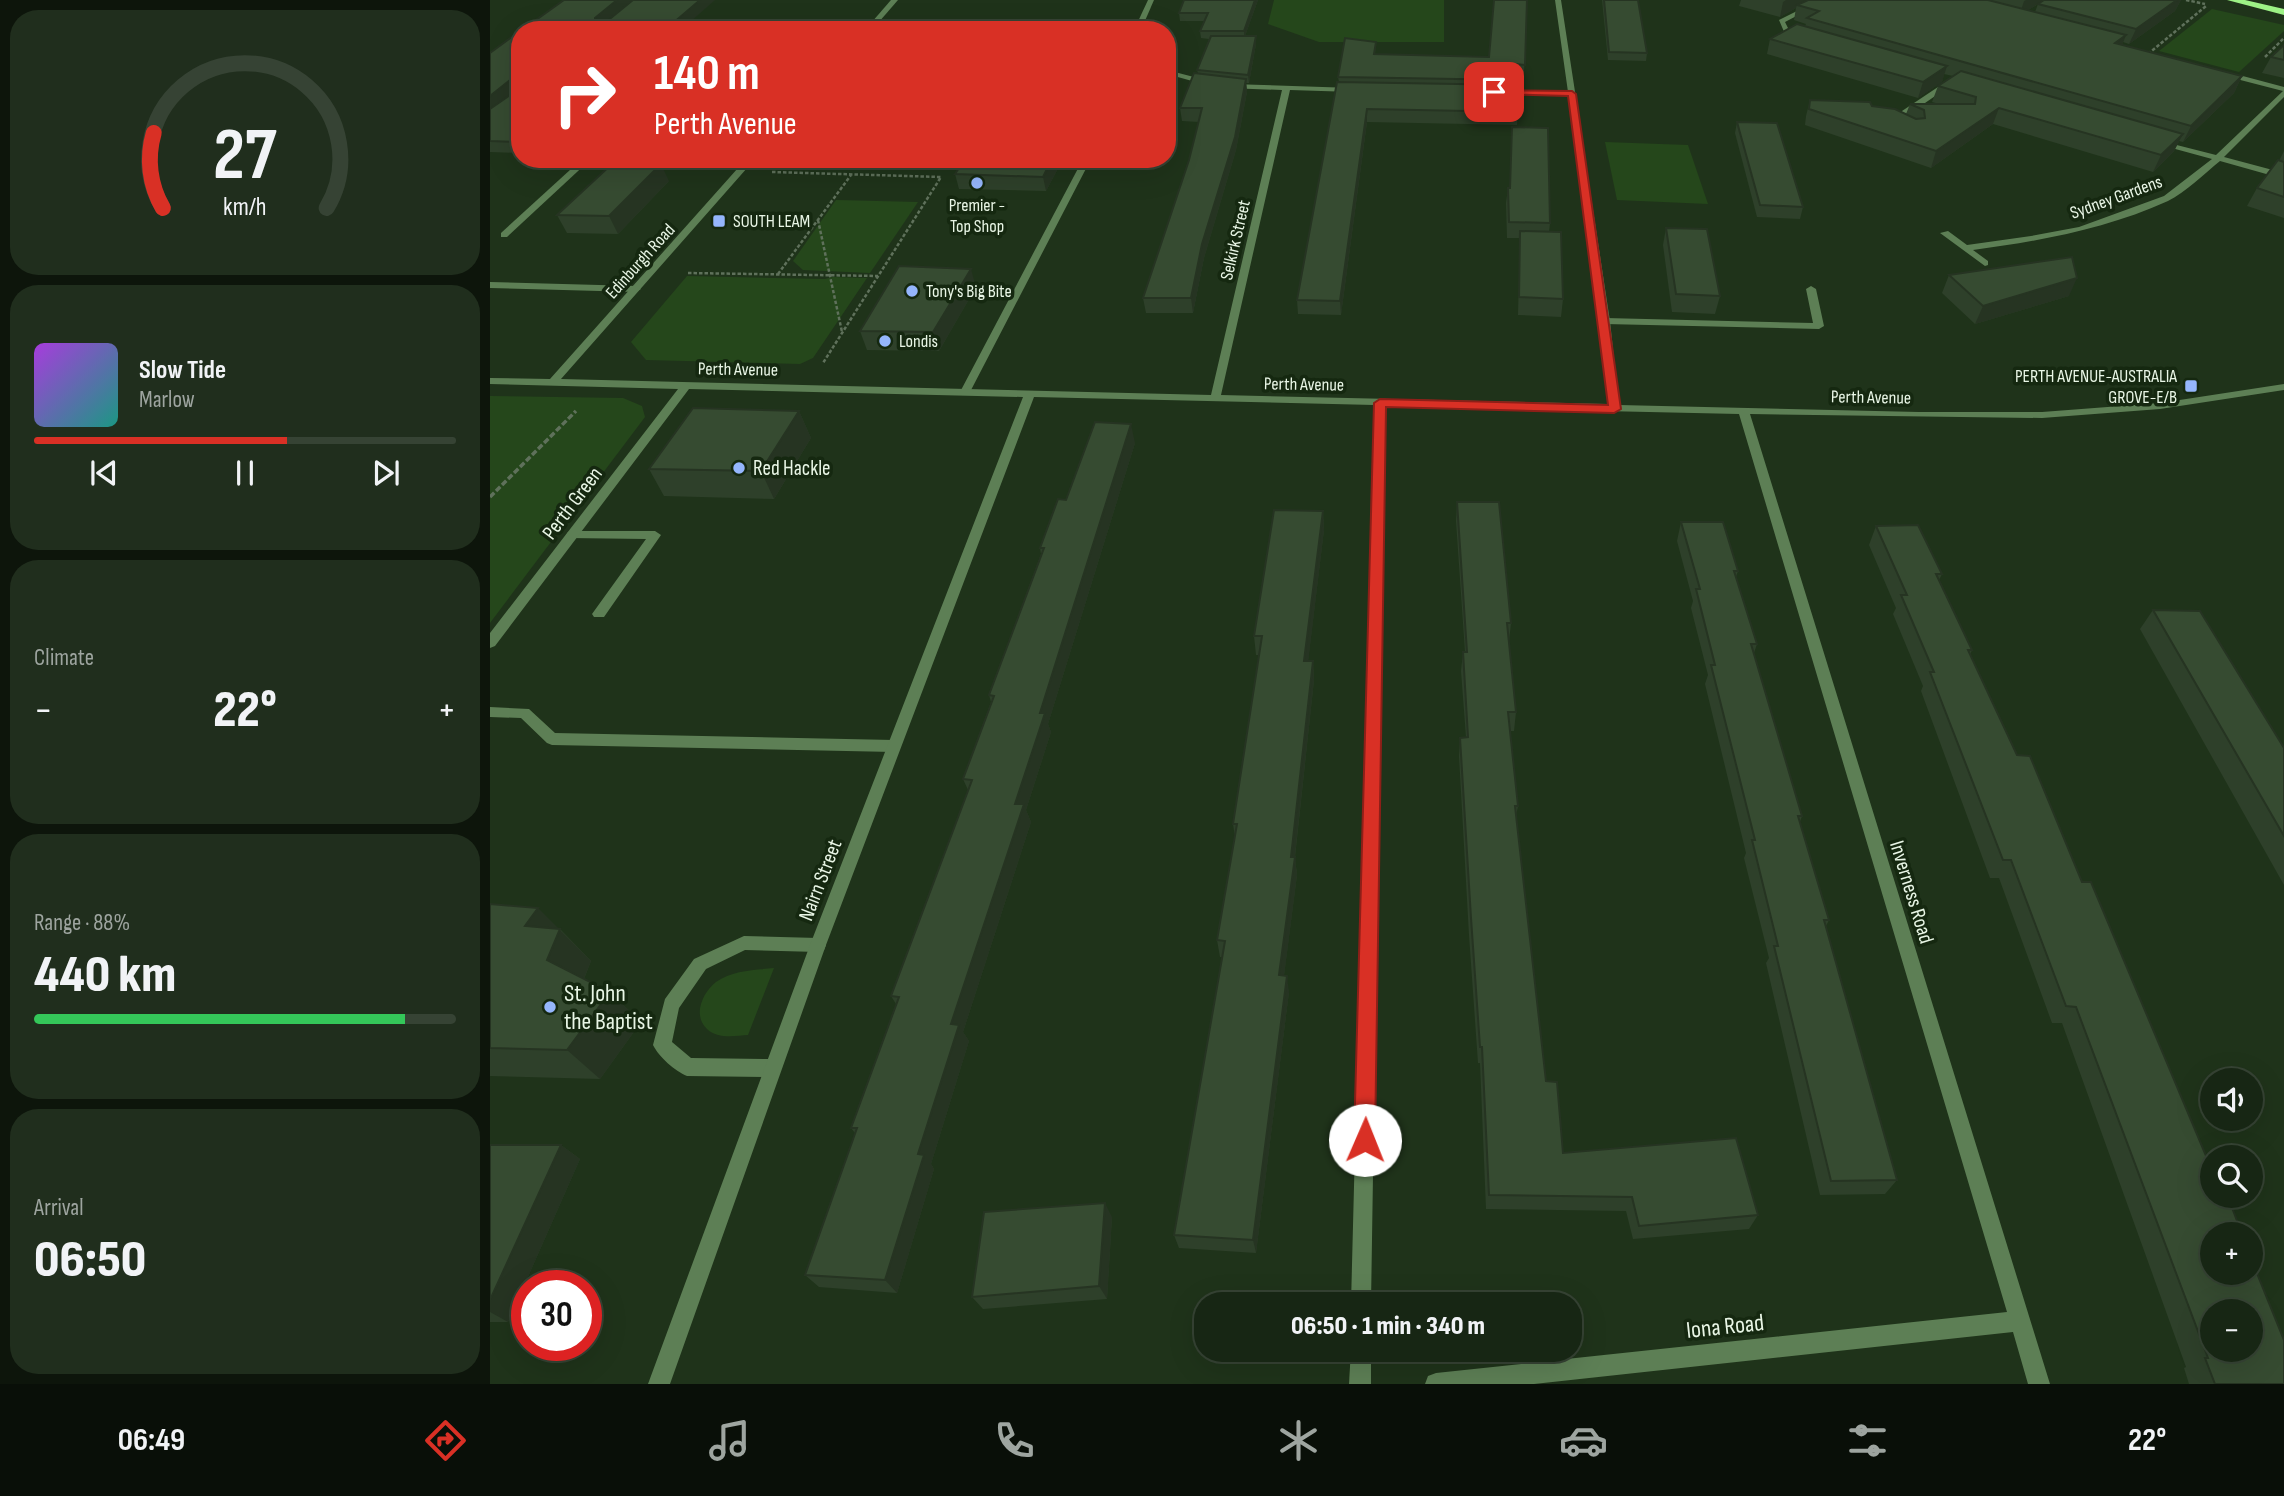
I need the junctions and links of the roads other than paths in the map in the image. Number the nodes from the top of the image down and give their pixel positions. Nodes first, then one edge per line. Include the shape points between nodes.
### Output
1 (895, 0) edge
2 (1151, 0) edge
3 (1558, 0) edge
4 (1824, 0) edge
5 (2232, 0) edge
6 (2284, 12) edge
7 (876, 21) edge
8 (1141, 21) edge
9 (1813, 40) edge
10 (2220, 72) edge
11 (1176, 75) edge
12 (1942, 76) edge
13 (1286, 89) junction
14 (1368, 90) edge
15 (2284, 91) edge
16 (1490, 92) edge
17 (1572, 94) junction
18 (1882, 119) edge
19 (1893, 121) junction
20 (1904, 126) edge
21 (2151, 139) edge
22 (2217, 159) junction
23 (577, 168) edge
24 (743, 168) edge
25 (1082, 168) edge
26 (2284, 176) edge
27 (1945, 233) dead end
28 (504, 235) dead end
29 (1964, 248) junction
30 (1985, 263) dead end
31 (490, 285) edge
32 (636, 289) junction
33 (1811, 289) dead end
34 (1605, 321) junction
35 (490, 381) edge
36 (552, 383) junction
37 (686, 386) junction
38 (2282, 390) edge
39 (965, 392) junction
40 (1030, 394) junction
41 (1215, 399) junction
42 (1380, 403) junction
43 (1614, 409) junction
44 (1744, 413) junction
45 (572, 535) junction
46 (599, 614) dead end
47 (490, 643) edge
48 (490, 712) edge
49 (894, 746) junction
50 (817, 945) junction
51 (772, 1068) junction
52 (1362, 1292) edge
53 (2020, 1321) junction
54 (1361, 1362) edge
55 (659, 1384) edge
56 (1360, 1384) edge
57 (1436, 1384) edge
58 (2039, 1384) edge

1 - 7 street
2 - 8 street
3 - 17 street
4 - 9 street via 1782,21 1787,33
5 - 6 highway
10 - 15 street
11 - 13 street via 1242,88
12 - 19 street via 1955,80
13 - 14 street
13 - 41 street, Selkirk Street
15 - 22 street, Sydney Gardens
16 - 17 street
17 - 34 street
18 - 19 street
19 - 20 street
21 - 22 street
22 - 26 street
22 - 29 street, Sydney Gardens via 2167,198 2081,229
23 - 28 street
24 - 32 street, Edinburgh Road
25 - 39 street
27 - 29 street
29 - 30 street
31 - 32 street
32 - 36 street, Edinburgh Road
33 - 34 street via 1819,326
34 - 43 street
35 - 36 street, Perth Avenue
36 - 37 street, Perth Avenue
37 - 39 street, Perth Avenue
37 - 45 street, Perth Green
38 - 44 street, Perth Avenue via 2042,415
39 - 40 street, Perth Avenue
40 - 41 street, Perth Avenue
40 - 49 street, Nairn Street
41 - 42 street, Perth Avenue
42 - 43 street, Perth Avenue
42 - 52 street
43 - 44 street, Perth Avenue
44 - 53 street, Inverness Road
45 - 46 street via 655,535
45 - 47 street, Perth Green
48 - 49 street via 524,713 552,739
49 - 50 street, Nairn Street
50 - 51 street, Nairn Street
50 - 51 street via 744,943 701,964 671,1005 662,1045 687,1067
51 - 55 street, Nairn Street
53 - 57 street, Iona Road
53 - 58 street, Inverness Road
54 - 56 street

